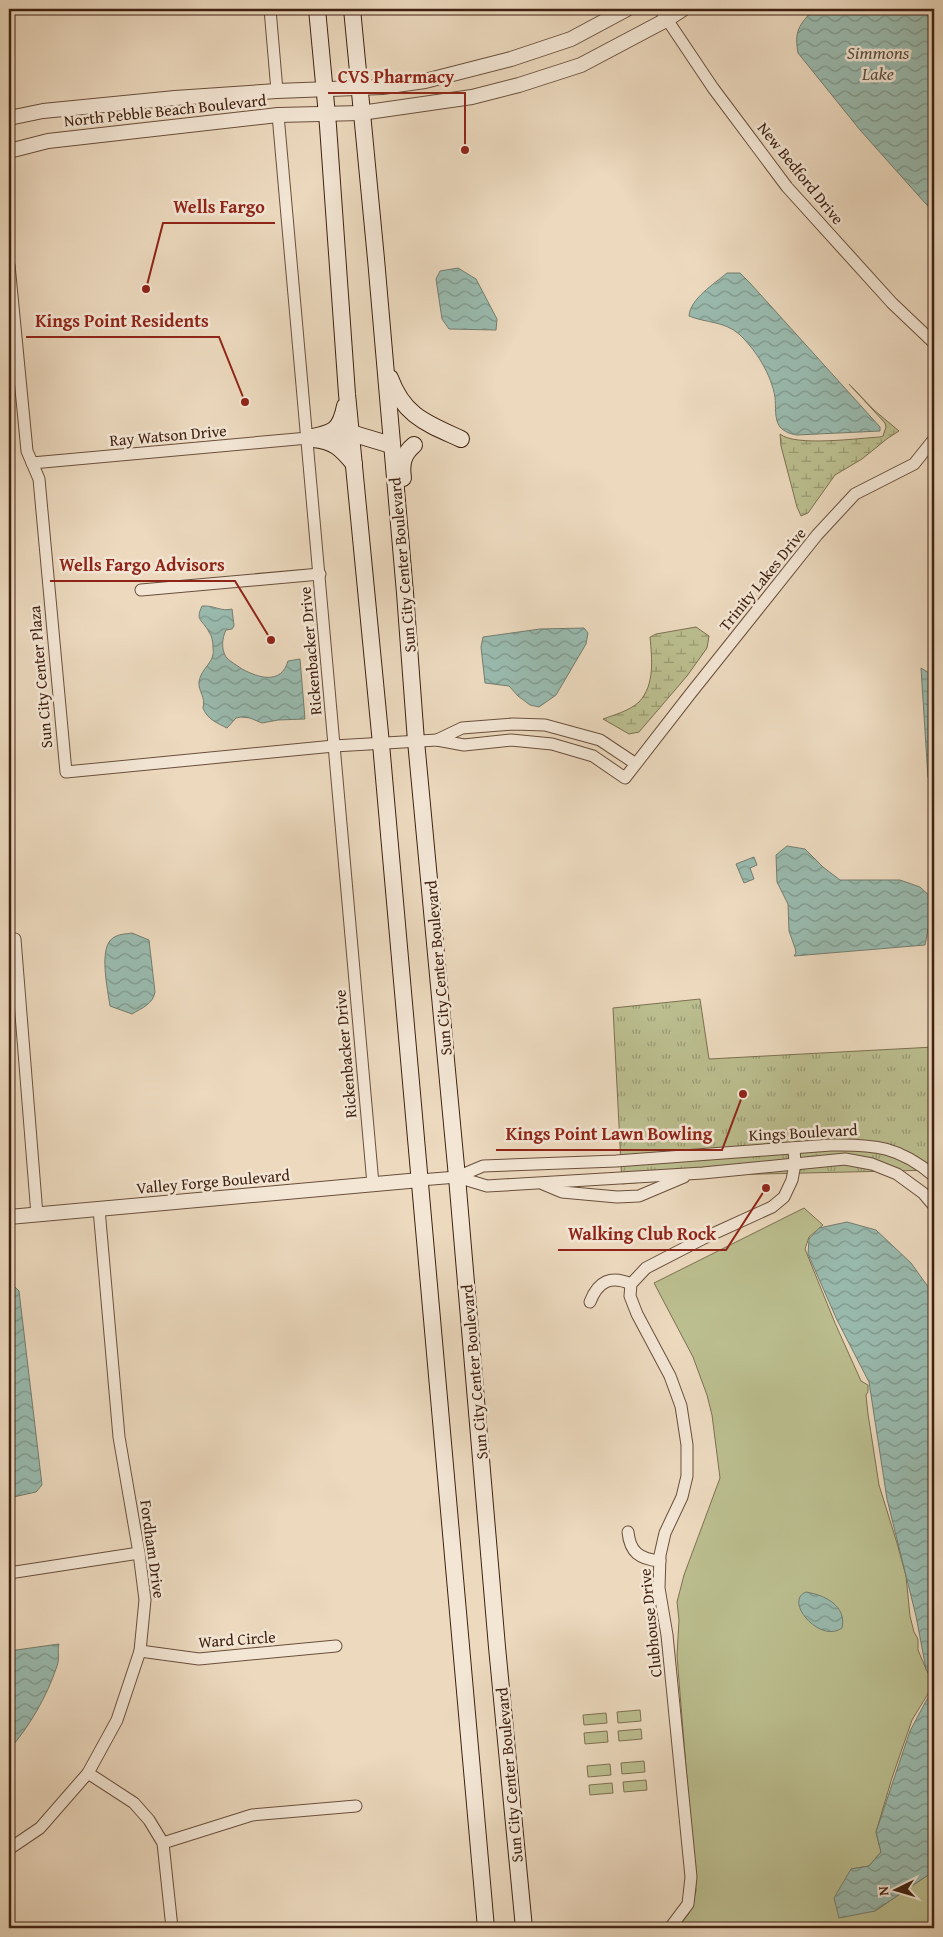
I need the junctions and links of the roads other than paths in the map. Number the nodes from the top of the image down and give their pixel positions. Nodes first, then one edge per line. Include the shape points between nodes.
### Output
1 (270, 9) edge
2 (317, 9) edge
3 (352, 9) edge
4 (627, 9) edge
5 (683, 9) edge
6 (663, 14) edge
7 (359, 88) junction
8 (325, 90) junction
9 (277, 91) junction
10 (361, 113) junction
11 (278, 115) junction
12 (327, 115) junction
13 (9, 118) edge
14 (9, 151) edge
15 (9, 265) edge
16 (934, 343) edge
17 (383, 351) junction
18 (347, 394) junction
19 (351, 433) junction
20 (327, 434) junction
21 (308, 438) junction
22 (461, 438) dead end
23 (934, 439) edge
24 (391, 445) junction
25 (414, 445) dead end
26 (32, 463) junction
27 (354, 464) junction
28 (320, 574) junction
29 (141, 590) dead end
30 (405, 592) junction
31 (437, 740) junction
32 (416, 741) junction
33 (381, 744) junction
34 (334, 746) junction
35 (636, 764) junction
36 (15, 939) dead end
37 (794, 1148) junction
38 (795, 1164) junction
39 (691, 1174) junction
40 (934, 1176) edge
41 (458, 1177) junction
42 (420, 1180) junction
43 (539, 1183) junction
44 (373, 1184) junction
45 (934, 1206) edge
46 (99, 1209) junction
47 (37, 1215) junction
48 (9, 1217) edge
49 (631, 1284) junction
50 (590, 1302) dead end
51 (628, 1532) dead end
52 (139, 1553) junction
53 (660, 1561) junction
54 (9, 1573) edge
55 (336, 1646) dead end
56 (140, 1650) junction
57 (88, 1773) junction
58 (356, 1806) dead end
59 (163, 1843) junction
60 (9, 1849) edge
61 (172, 1928) edge
62 (486, 1928) edge
63 (524, 1928) edge
64 (670, 1928) edge

1 - 9 street
2 - 8 main road
3 - 7 main road, Sun City Center Boulevard
4 - 7 street, North Pebble Beach Boulevard via 570,39 511,59 425,81
5 - 6 street, North Pebble Beach Boulevard
6 - 10 street, North Pebble Beach Boulevard via 581,65 472,97
6 - 16 street, New Bedford Drive via 787,187 892,303
7 - 8 street, North Pebble Beach Boulevard
7 - 10 main road, Sun City Center Boulevard
8 - 9 street, North Pebble Beach Boulevard
8 - 12 main road
9 - 13 street, North Pebble Beach Boulevard via 43,111
10 - 12 street, North Pebble Beach Boulevard
10 - 17 main road, Sun City Center Boulevard
11 - 12 street, North Pebble Beach Boulevard
11 - 14 street, North Pebble Beach Boulevard via 48,141
11 - 21 street, Rickenbacker Drive
12 - 18 main road
15 - 26 street, Sun City Center Plaza via 27,451
17 - 22 main road via 395,391 409,411 426,423
17 - 24 main road, Sun City Center Boulevard
18 - 19 main road
18 - 20 main road via 340,425
19 - 20 main road
19 - 24 main road
19 - 27 main road
20 - 21 main road
21 - 26 street, Ray Watson Drive
21 - 27 main road via 336,445
21 - 28 street, Rickenbacker Drive
23 - 35 street, Trinity Lakes Drive via 914,464 855,494 817,536
24 - 30 main road, Sun City Center Boulevard
25 - 30 main road via 405,454 402,471 409,557
26 - 34 street, Sun City Center Plaza via 39,479 66,772
27 - 33 main road
28 - 29 street
28 - 34 street, Rickenbacker Drive
30 - 32 main road, Sun City Center Boulevard
31 - 32 street, Trinity Lakes Drive
31 - 35 street, Trinity Lakes Drive via 462,728 545,725 600,740
31 - 35 street, Trinity Lakes Drive via 464,745 510,740 552,744 593,756 625,778
32 - 33 street, Trinity Lakes Drive
32 - 41 main road, Sun City Center Boulevard
33 - 34 street, Sun City Center Plaza
33 - 42 main road
34 - 44 street, Rickenbacker Drive
36 - 47 street
37 - 38 street
37 - 40 street, Kings Boulevard via 861,1144 888,1149 917,1162
37 - 41 street, Kings Boulevard via 616,1161 483,1166
38 - 39 street, Kings Boulevard
38 - 45 street, Kings Boulevard via 845,1159 872,1164 898,1174
38 - 49 street via 784,1197 772,1207 646,1268
39 - 43 street, Kings Boulevard
39 - 43 street, Kings Boulevard via 639,1196 562,1192
41 - 42 street, Kings Boulevard
41 - 43 street, Kings Boulevard via 487,1186
41 - 63 main road, Sun City Center Boulevard
42 - 44 street, Valley Forge Boulevard
42 - 62 main road
44 - 46 street, Valley Forge Boulevard
46 - 47 street, Valley Forge Boulevard
46 - 52 street, Fordham Drive via 119,1437
47 - 48 street, Valley Forge Boulevard
49 - 50 street via 615,1280 606,1282 598,1286
49 - 53 street, Clubhouse Drive via 630,1296 637,1314 670,1376 681,1406 687,1444 687,1476 682,1497 665,1533
51 - 53 street via 630,1545 638,1554
52 - 54 street
52 - 56 street, Fordham Drive via 145,1600
53 - 64 street, Clubhouse Drive via 660,1588 691,1877 688,1904
55 - 56 street, Ward Circle via 199,1659
56 - 57 street, Fordham Drive via 117,1720
57 - 59 street via 134,1803
57 - 60 street, Fordham Drive via 40,1828
58 - 59 street via 252,1815
59 - 61 street

